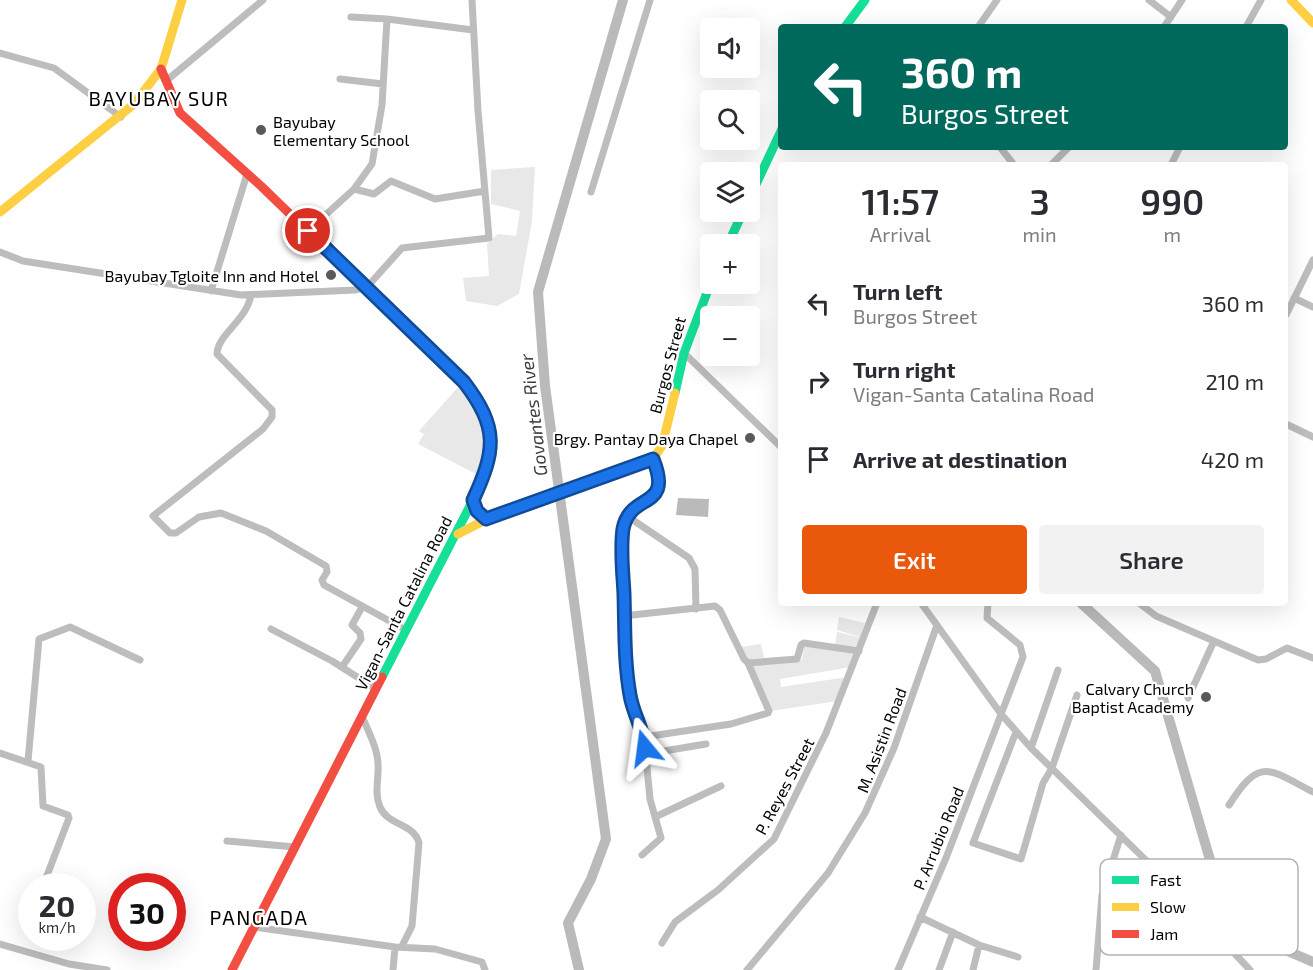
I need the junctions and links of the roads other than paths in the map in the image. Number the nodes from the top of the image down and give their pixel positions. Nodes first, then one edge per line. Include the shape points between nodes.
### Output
1 (182, 0) edge
2 (263, 0) edge
3 (472, 0) edge
4 (650, 0) edge
5 (865, 0) edge
6 (997, 0) edge
7 (1149, 0) edge
8 (1182, 0) edge
9 (1261, 0) edge
10 (1291, 0) edge
11 (351, 16) dead end
12 (1171, 17) junction
13 (387, 19) junction
14 (1313, 23) edge
15 (847, 24) edge
16 (980, 24) edge
17 (1166, 24) edge
18 (1248, 24) edge
19 (473, 30) junction
20 (0, 54) edge
21 (161, 69) junction
22 (340, 79) dead end
23 (166, 81) junction
24 (383, 84) junction
25 (121, 117) junction
26 (778, 137) edge
27 (1002, 150) edge
28 (1066, 150) edge
29 (1012, 162) edge
30 (1054, 162) edge
31 (247, 174) junction
32 (760, 175) edge
33 (354, 189) junction
34 (485, 191) junction
35 (591, 192) dead end
36 (0, 212) edge
37 (308, 231) junction
38 (0, 252) edge
39 (1313, 260) edge
40 (367, 287) junction
41 (211, 291) junction
42 (706, 294) edge
43 (251, 295) junction
44 (1294, 298) junction
45 (1313, 307) edge
46 (1288, 311) edge
47 (684, 352) junction
48 (1288, 425) edge
49 (1313, 437) edge
50 (778, 444) edge
51 (653, 459) junction
52 (473, 500) junction
53 (627, 516) junction
54 (486, 519) junction
55 (456, 535) junction
56 (876, 606) edge
57 (923, 606) edge
58 (988, 606) edge
59 (1142, 606) edge
60 (362, 607) junction
61 (696, 609) junction
62 (623, 616) junction
63 (937, 625) junction
64 (272, 629) dead end
65 (406, 630) junction
66 (1214, 641) junction
67 (859, 651) junction
68 (1313, 658) edge
69 (140, 660) dead end
70 (748, 663) junction
71 (342, 667) junction
72 (1058, 670) dead end
73 (376, 689) junction
74 (1077, 695) dead end
75 (1188, 698) dead end
76 (1001, 714) junction
77 (362, 716) junction
78 (1016, 732) junction
79 (644, 737) junction
80 (706, 744) dead end
81 (1031, 748) junction
82 (0, 753) edge
83 (646, 754) junction
84 (28, 761) junction
85 (1052, 768) junction
86 (721, 786) dead end
87 (1313, 792) edge
88 (1229, 805) dead end
89 (655, 818) junction
90 (1121, 835) junction
91 (227, 841) dead end
92 (296, 847) junction
93 (642, 855) dead end
94 (1113, 859) edge
95 (1144, 859) edge
96 (48, 873) edge
97 (920, 917) junction
98 (1100, 920) edge
99 (254, 927) junction
100 (953, 932) junction
101 (662, 943) dead end
102 (0, 944) edge
103 (979, 945) junction
104 (399, 946) junction
105 (1236, 955) edge
106 (1018, 957) dead end
107 (68, 967) edge
108 (106, 970) edge
109 (232, 970) edge
110 (393, 970) edge
111 (485, 970) edge
112 (747, 970) edge
113 (898, 970) edge
114 (939, 970) edge
115 (973, 970) edge
116 (1096, 970) edge
117 (1250, 970) edge

1 - 21 main road
2 - 23 street
3 - 19 street
4 - 35 street
5 - 15 main road
6 - 16 street
7 - 12 street
8 - 12 street
9 - 18 street
10 - 14 main road
11 - 13 street
12 - 17 street
13 - 19 street
13 - 24 street
19 - 34 street
20 - 25 street via 54,68
21 - 23 main road, Vigan-Santa Catalina Road
21 - 25 main road
22 - 24 street
23 - 31 main road, Vigan-Santa Catalina Road via 180,113
24 - 33 street via 372,164
25 - 36 main road
26 - 32 main road
27 - 29 street
28 - 30 street
31 - 37 main road, Vigan-Santa Catalina Road
31 - 41 street
33 - 34 street via 374,194 391,182 435,199
33 - 37 street
34 - 40 street via 489,238 402,248
37 - 40 main road, Vigan-Santa Catalina Road
38 - 41 street via 23,261
39 - 44 street
40 - 43 street
40 - 52 main road, Vigan-Santa Catalina Road via 464,382 480,403 492,434 492,448
41 - 43 street
42 - 47 main road, Burgos Street
43 - 60 street via 244,315 222,341 217,354 272,410 272,417 263,429 153,516 170,533 199,517 220,513 266,531 326,566 324,585
44 - 45 street
44 - 46 street
47 - 50 street
47 - 51 main road, Burgos Street via 662,446
48 - 49 street
51 - 53 street via 660,477 656,492
51 - 54 main road
52 - 54 main road
52 - 55 main road, Vigan-Santa Catalina Road
53 - 61 street via 689,558 695,569
53 - 62 street via 623,530
54 - 55 main road
55 - 65 main road, Vigan-Santa Catalina Road
56 - 67 street, P. Reyes Street
57 - 63 street
58 - 76 street, P. Arrubio Road via 987,618 1020,645 1024,653
59 - 66 street
60 - 65 street
60 - 71 street via 352,625 361,639
61 - 62 street
61 - 70 street via 718,608
62 - 79 street via 630,696
63 - 76 street
63 - 112 street, M. Asistin Road via 894,748 865,813 828,873
64 - 71 street
65 - 73 main road, Vigan-Santa Catalina Road
66 - 68 street via 1261,660 1287,648
66 - 75 street
67 - 70 street via 804,643 798,658
67 - 101 street, P. Reyes Street via 826,733 774,839 718,890 675,922
69 - 84 street via 70,627 39,639
70 - 79 street via 768,713 730,724
71 - 73 street
72 - 81 street
73 - 77 main road, Vigan-Santa Catalina Road
74 - 85 street
76 - 78 street
76 - 97 street, P. Arrubio Road
77 - 92 main road, Vigan-Santa Catalina Road
77 - 104 street via 378,758 380,807 390,820 414,832 419,843 412,926
78 - 81 street
78 - 85 street via 974,843 1021,859 1043,783
79 - 83 street
80 - 83 street
81 - 85 street
82 - 84 street
83 - 89 street
84 - 96 street via 43,769 43,806 69,818
85 - 90 street
86 - 89 street
87 - 88 street via 1276,774 1261,772 1245,781
89 - 93 street via 661,838
90 - 94 street
90 - 95 street
91 - 92 street
92 - 99 main road, Vigan-Santa Catalina Road
97 - 100 street
97 - 113 street, P. Arrubio Road
98 - 116 street
99 - 104 street
99 - 109 main road, Vigan-Santa Catalina Road
100 - 103 street
100 - 114 street
102 - 107 street
103 - 106 street
103 - 115 street
104 - 110 street
104 - 111 street via 435,949 482,962
105 - 117 street
107 - 108 street

